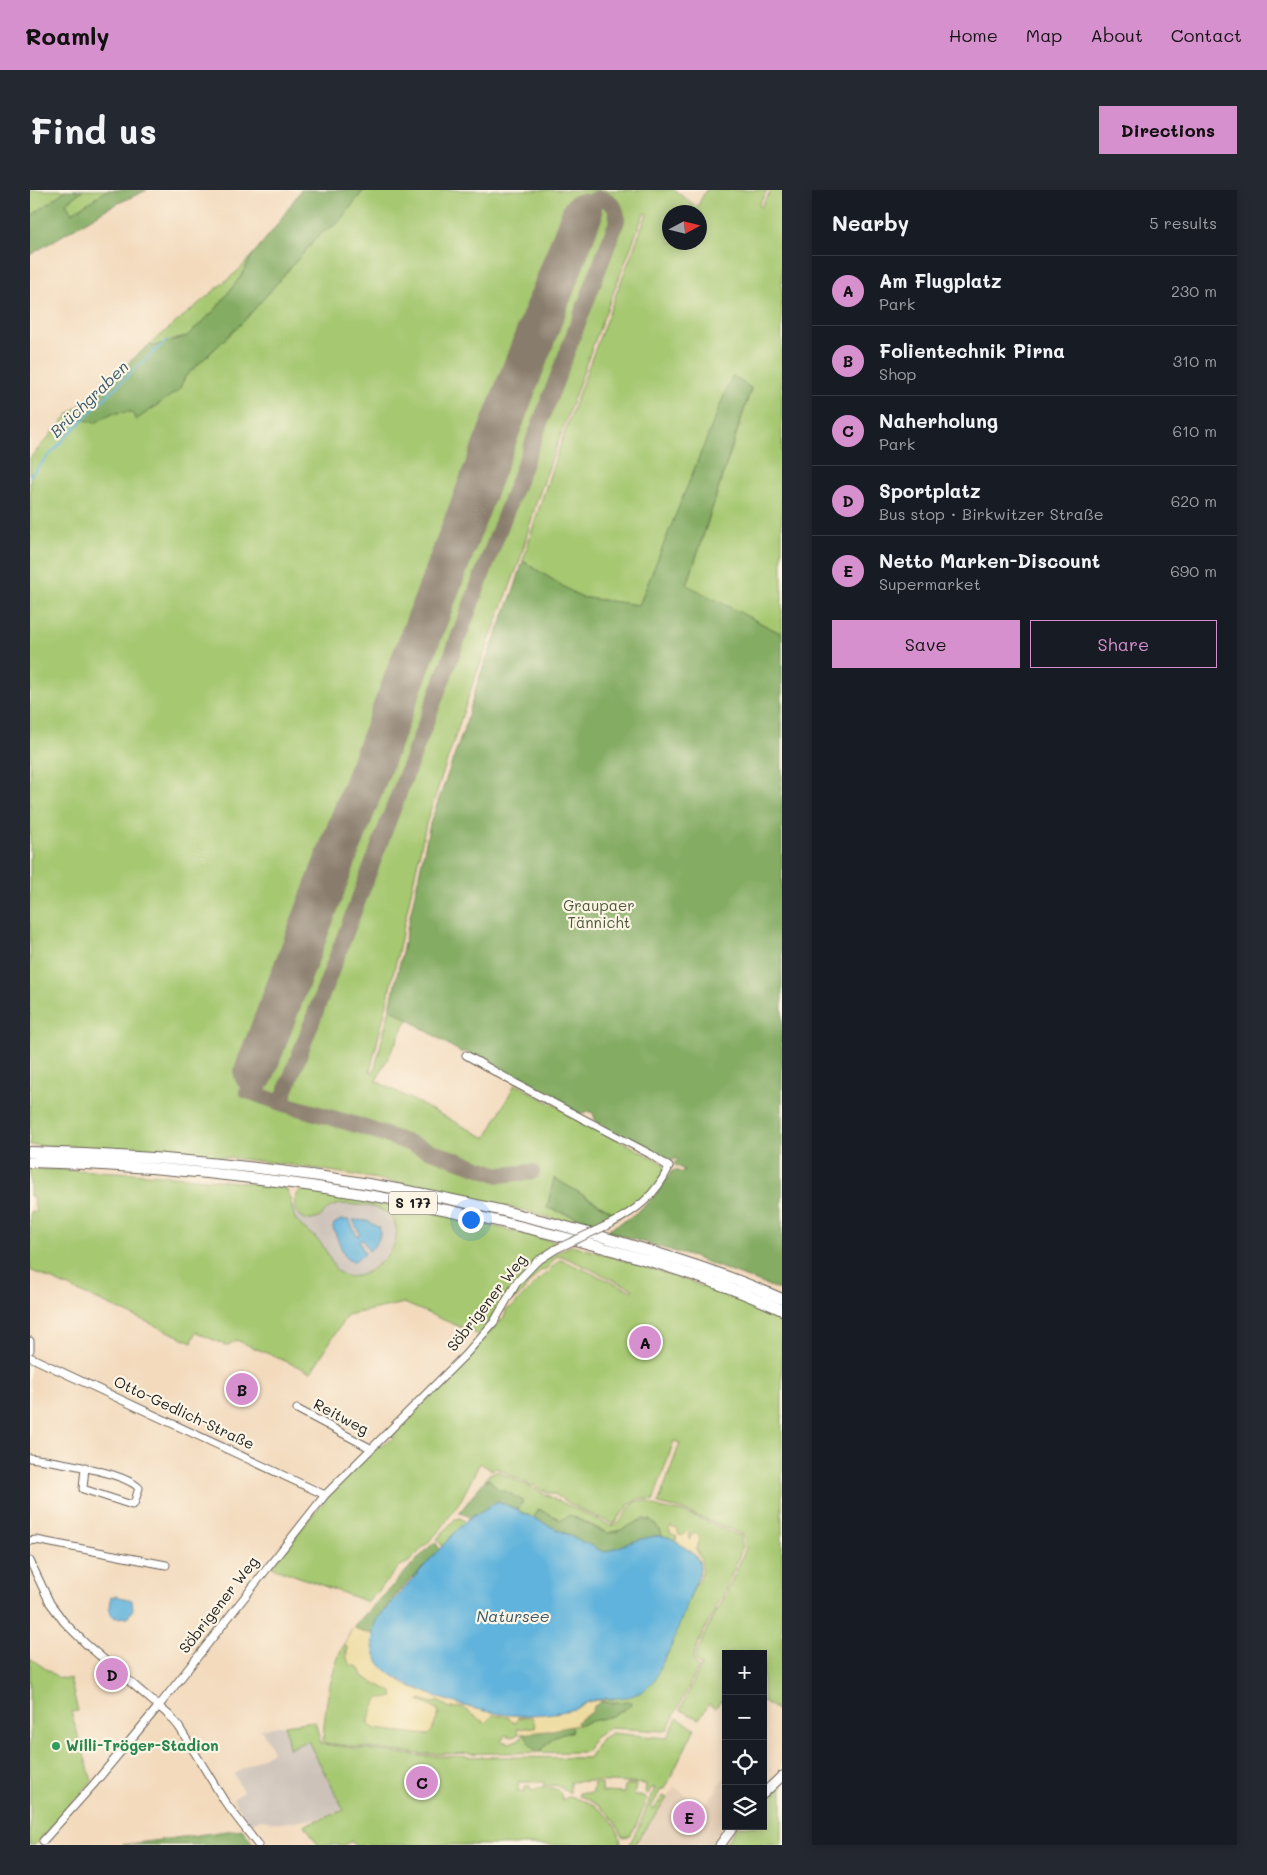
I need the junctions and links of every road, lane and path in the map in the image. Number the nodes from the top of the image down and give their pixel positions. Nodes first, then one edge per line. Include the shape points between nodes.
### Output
1 (466, 1055) dead end
2 (30, 1152) edge
3 (30, 1162) edge
4 (782, 1299) edge
5 (782, 1310) edge
6 (30, 1341) edge
7 (30, 1350) edge
8 (30, 1357) edge
9 (297, 1409) dead end
10 (372, 1449) junction
11 (30, 1458) edge
12 (85, 1467) junction
13 (325, 1495) junction
14 (30, 1540) edge
15 (30, 1560) edge
16 (166, 1565) dead end
17 (158, 1707) junction
18 (782, 1776) edge
19 (767, 1790) edge
20 (731, 1830) edge
21 (43, 1840) dead end
22 (258, 1845) edge
23 (720, 1845) edge

1 - 10 street, Söbrigener Weg, bridge via 669,1167 661,1183 638,1208 536,1262 510,1292 494,1322 482,1336
2 - 4 highway, S 177 via 249,1167 457,1201 637,1247
3 - 5 highway, S 177 via 166,1168 250,1177 456,1211 632,1256 723,1286
6 - 7 street
8 - 13 street, Otto-Gedlich-Straße
9 - 10 street, Reitweg
10 - 13 street, Söbrigener Weg
11 - 12 street
12 - 12 street via 138,1486 134,1504 83,1489
13 - 17 street, Söbrigener Weg
14 - 16 street
15 - 17 street via 50,1603 64,1622
17 - 21 street, Söbrigener Weg via 93,1786
17 - 22 street via 179,1727 226,1802
18 - 19 main road
20 - 23 main road

